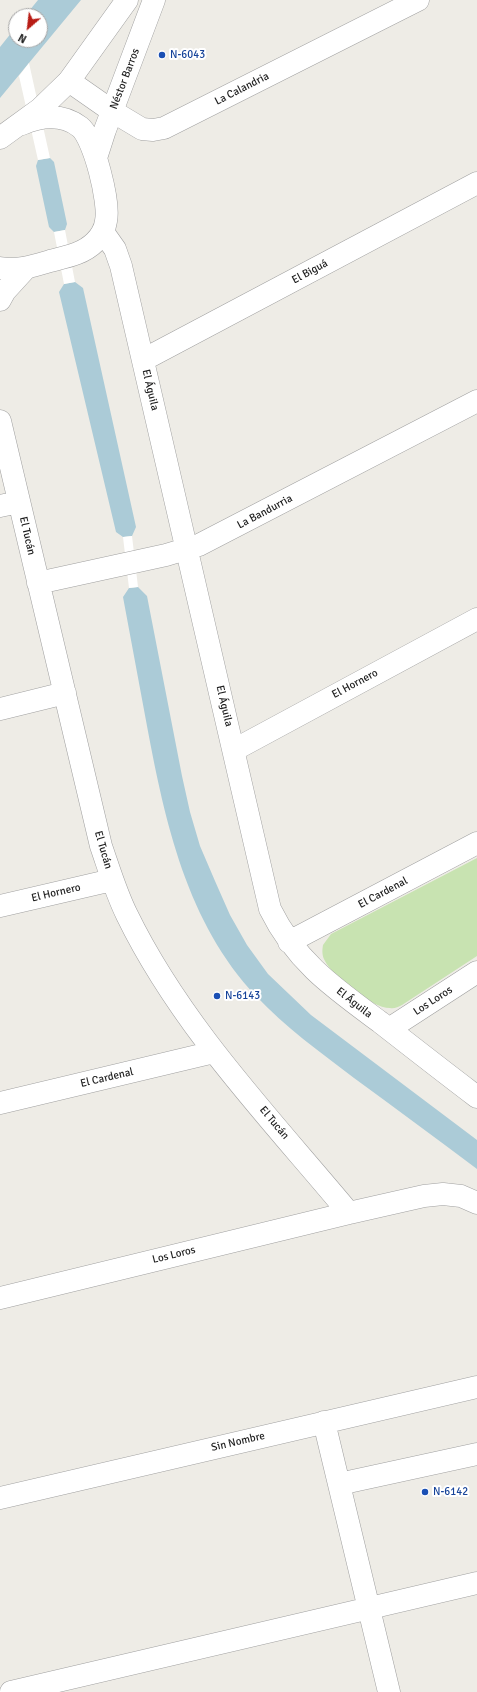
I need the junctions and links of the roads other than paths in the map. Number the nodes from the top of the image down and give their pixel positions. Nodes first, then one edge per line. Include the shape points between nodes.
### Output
1 (127, 0) edge
2 (154, 0) edge
3 (418, 0) edge
4 (69, 81) junction
5 (112, 111) junction
6 (22, 124) junction
7 (0, 138) edge
8 (96, 158) junction
9 (477, 183) edge
10 (103, 232) junction
11 (0, 268) edge
12 (26, 268) junction
13 (0, 300) edge
14 (143, 360) junction
15 (477, 401) edge
16 (0, 421) edge
17 (10, 504) edge
18 (187, 550) junction
19 (38, 583) junction
20 (477, 619) edge
21 (65, 693) junction
22 (0, 709) edge
23 (234, 750) junction
24 (477, 843) edge
25 (112, 880) junction
26 (0, 906) edge
27 (289, 942) junction
28 (477, 972) edge
29 (389, 1029) junction
30 (214, 1052) junction
31 (477, 1097) edge
32 (0, 1104) edge
33 (477, 1203) edge
34 (349, 1213) junction
35 (0, 1298) edge
36 (477, 1387) edge
37 (324, 1422) junction
38 (477, 1454) edge
39 (339, 1484) junction
40 (0, 1498) edge
41 (477, 1583) edge
42 (369, 1608) junction
43 (10, 1692) edge
44 (389, 1692) edge

1 - 4 street
2 - 5 street, Néstor Barros
3 - 5 street, La Calandria via 164,128 142,129
4 - 5 street, La Calandria
4 - 6 street
5 - 8 street, Néstor Barros
6 - 7 street
6 - 8 street via 38,118 66,120 80,127 90,140
8 - 10 street via 107,207 107,220
9 - 14 street, El Biguá
10 - 12 street via 96,242 76,254
10 - 14 street, El Águila via 118,258
11 - 12 street
12 - 13 street
14 - 18 street, El Águila
15 - 18 street, La Bandurria via 213,539
16 - 17 street, El Tucán
17 - 19 street, El Tucán
18 - 19 street, La Bandurria
18 - 23 street, El Águila
19 - 21 street, El Tucán
20 - 23 street, El Hornero
21 - 22 street
21 - 25 street, El Tucán via 101,846
23 - 27 street, El Águila via 270,910
24 - 27 street, El Cardenal
25 - 26 street, El Hornero
25 - 30 street, El Tucán via 144,948 163,980
27 - 29 street, El Águila via 315,972
28 - 29 street, Los Loros
29 - 31 street, El Águila
30 - 32 street, El Cardenal
30 - 34 street, El Tucán
33 - 34 street via 461,1196 443,1194
34 - 35 street, Los Loros
36 - 37 street, Sin Nombre
37 - 39 street
37 - 40 street, Sin Nombre
38 - 39 street
39 - 42 street
41 - 42 street
42 - 43 street
42 - 44 street

